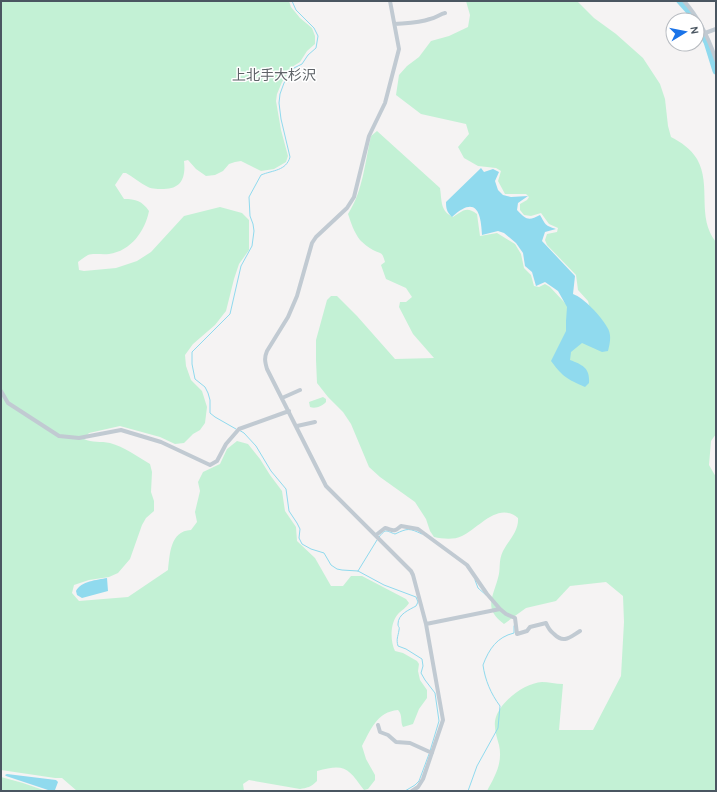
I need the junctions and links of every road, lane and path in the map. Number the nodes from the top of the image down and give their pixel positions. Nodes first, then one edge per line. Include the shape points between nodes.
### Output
1 (390, 1) edge
2 (684, 1) edge
3 (693, 12) edge
4 (445, 13) dead end
5 (395, 24) junction
6 (716, 28) edge
7 (705, 33) joint
8 (716, 60) edge
9 (300, 390) dead end
10 (1, 391) edge
11 (282, 398) junction
12 (289, 411) junction
13 (314, 422) dead end
14 (296, 426) junction
15 (376, 535) junction
16 (500, 609) junction
17 (426, 624) junction
18 (580, 631) dead end
19 (378, 725) dead end
20 (430, 752) junction
21 (412, 791) edge

1 - 5 street
2 - 3 street
4 - 5 street via 430,20
5 - 11 street via 399,48 385,103 365,147 354,197 347,208 316,237 312,244 294,303 264,356 267,369
6 - 7 street
7 - 8 street
9 - 11 street
10 - 12 street via 8,403 59,436 79,438 121,430 161,442 210,465 217,461 226,444 238,430
11 - 12 street
12 - 14 street
13 - 14 street
14 - 15 street via 326,486
15 - 16 street via 385,528 393,531 401,526 418,529 467,565 486,594
15 - 17 street via 413,575
16 - 17 street
16 - 18 street via 515,618 517,634 546,623 551,631 563,640
17 - 20 street via 443,720
19 - 20 street via 380,732 396,742 410,742
20 - 21 street via 423,779

